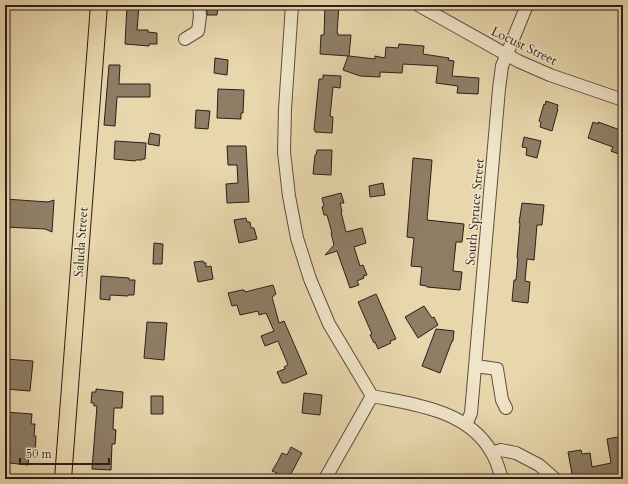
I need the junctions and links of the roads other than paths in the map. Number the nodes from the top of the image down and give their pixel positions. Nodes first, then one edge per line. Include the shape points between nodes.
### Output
1 (99, 5) edge
2 (199, 5) edge
3 (292, 5) edge
4 (418, 5) edge
5 (527, 5) edge
6 (185, 39) dead end
7 (507, 54) junction
8 (623, 100) edge
9 (476, 366) junction
10 (372, 396) junction
11 (506, 408) dead end
12 (466, 425) junction
13 (492, 453) junction
14 (63, 479) edge
15 (325, 479) edge
16 (502, 479) edge
17 (555, 479) edge

1 - 14 main road, Saluda Street
2 - 6 street via 198,31
3 - 10 street via 284,152 288,196 310,279 329,324
4 - 7 street, Locust Street
5 - 7 street, South Spruce Street
7 - 8 street, Locust Street via 550,75
7 - 9 street, South Spruce Street via 502,66 499,89
9 - 11 street via 496,369
9 - 12 street, South Spruce Street via 471,413
10 - 12 street via 422,406 455,418
10 - 15 street
12 - 13 street via 484,441
13 - 16 street
13 - 17 street via 501,450 516,453 538,465

